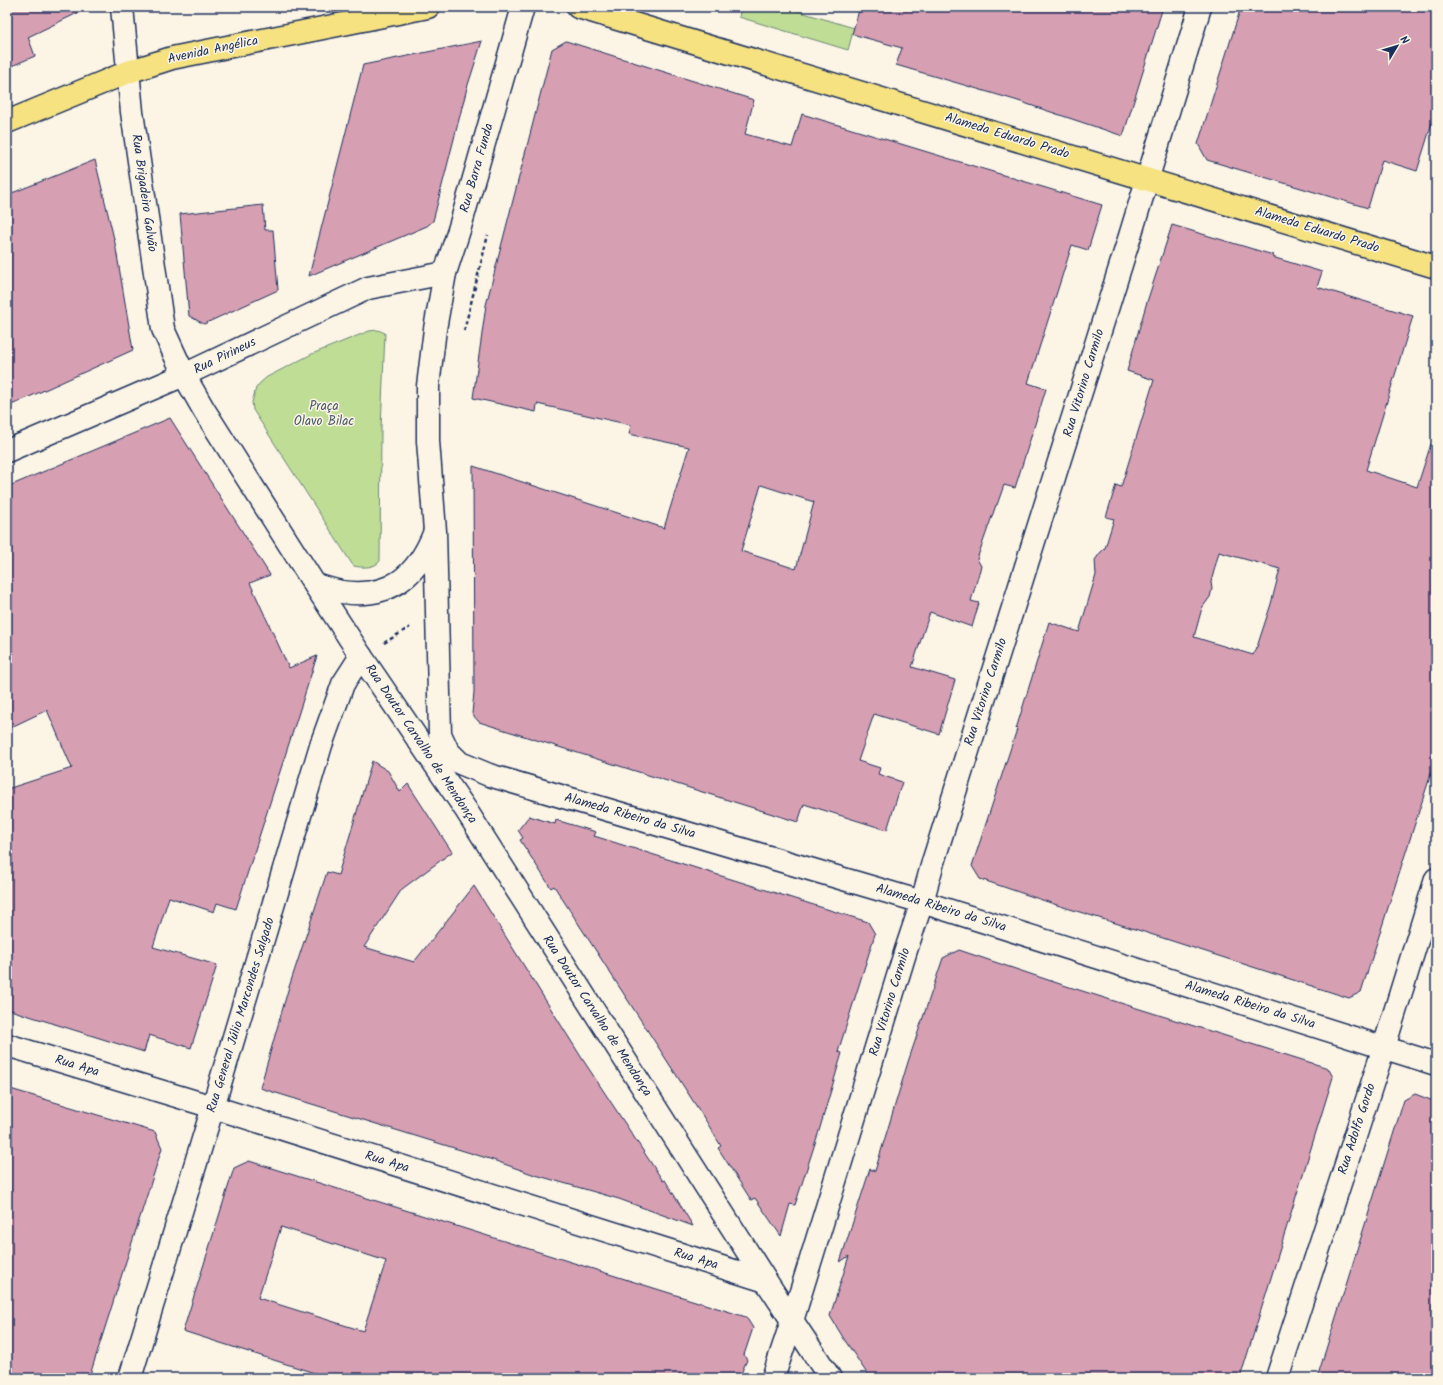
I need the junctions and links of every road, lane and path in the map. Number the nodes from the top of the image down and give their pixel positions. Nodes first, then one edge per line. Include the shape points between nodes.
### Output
1 (122, 7) edge
2 (428, 7) edge
3 (523, 7) edge
4 (578, 7) edge
5 (1200, 7) edge
6 (128, 72) junction
7 (7, 122) edge
8 (1148, 179) junction
9 (489, 232) dead end
10 (1436, 267) edge
11 (446, 273) junction
12 (463, 335) dead end
13 (184, 375) junction
14 (7, 451) edge
15 (435, 531) junction
16 (315, 585) junction
17 (437, 608) junction
18 (361, 656) junction
19 (489, 775) junction
20 (466, 810) junction
21 (1436, 879) edge
22 (922, 902) junction
23 (7, 1045) edge
24 (1384, 1047) junction
25 (1436, 1064) edge
26 (213, 1107) junction
27 (766, 1281) junction
28 (792, 1321) junction
29 (130, 1378) edge
30 (773, 1378) edge
31 (830, 1378) edge
32 (1277, 1378) edge

1 - 6 street, Rua Brigadeiro Galvão
2 - 6 main road, Avenida Angélica via 172,58
3 - 11 street, Rua Barra Funda
4 - 8 main road, Alameda Eduardo Prado
5 - 8 street, Rua Vitorino Carmilo
6 - 7 main road, Avenida Angélica
6 - 13 street, Rua Brigadeiro Galvão via 163,330
8 - 10 main road, Alameda Eduardo Prado
8 - 22 street, Rua Vitorino Carmilo
9 - 12 path
11 - 13 street, Rua Pirineus via 368,288
11 - 15 street, Rua Barra Funda via 435,329 428,386 428,441
13 - 14 street, Rua Pirineus
13 - 16 street
15 - 16 street via 426,552 415,567 403,579 386,589 368,593 342,592
15 - 17 street
16 - 18 street
17 - 18 path via 392,639
17 - 19 street, Alameda Ribeiro da Silva via 440,734 448,751 460,763
18 - 20 street, Rua Doutor Carvalho de Mendonça
18 - 26 street, Rua General Júlio Marcondes Salgado via 343,684 321,745
19 - 20 street via 472,778 464,784
19 - 22 street, Alameda Ribeiro da Silva
20 - 27 street, Rua Doutor Carvalho de Mendonça
21 - 24 street, Rua Adolfo Gordo
22 - 24 street, Alameda Ribeiro da Silva
22 - 28 street, Rua Vitorino Carmilo
23 - 26 street, Rua Apa
24 - 25 street, Alameda Ribeiro da Silva
24 - 32 street, Rua Adolfo Gordo
26 - 27 street, Rua Apa
26 - 29 street, Rua General Júlio Marcondes Salgado
27 - 28 street, Rua Doutor Carvalho de Mendonça
28 - 30 street, Rua Vitorino Carmilo
28 - 31 street, Rua Doutor Carvalho de Mendonça

